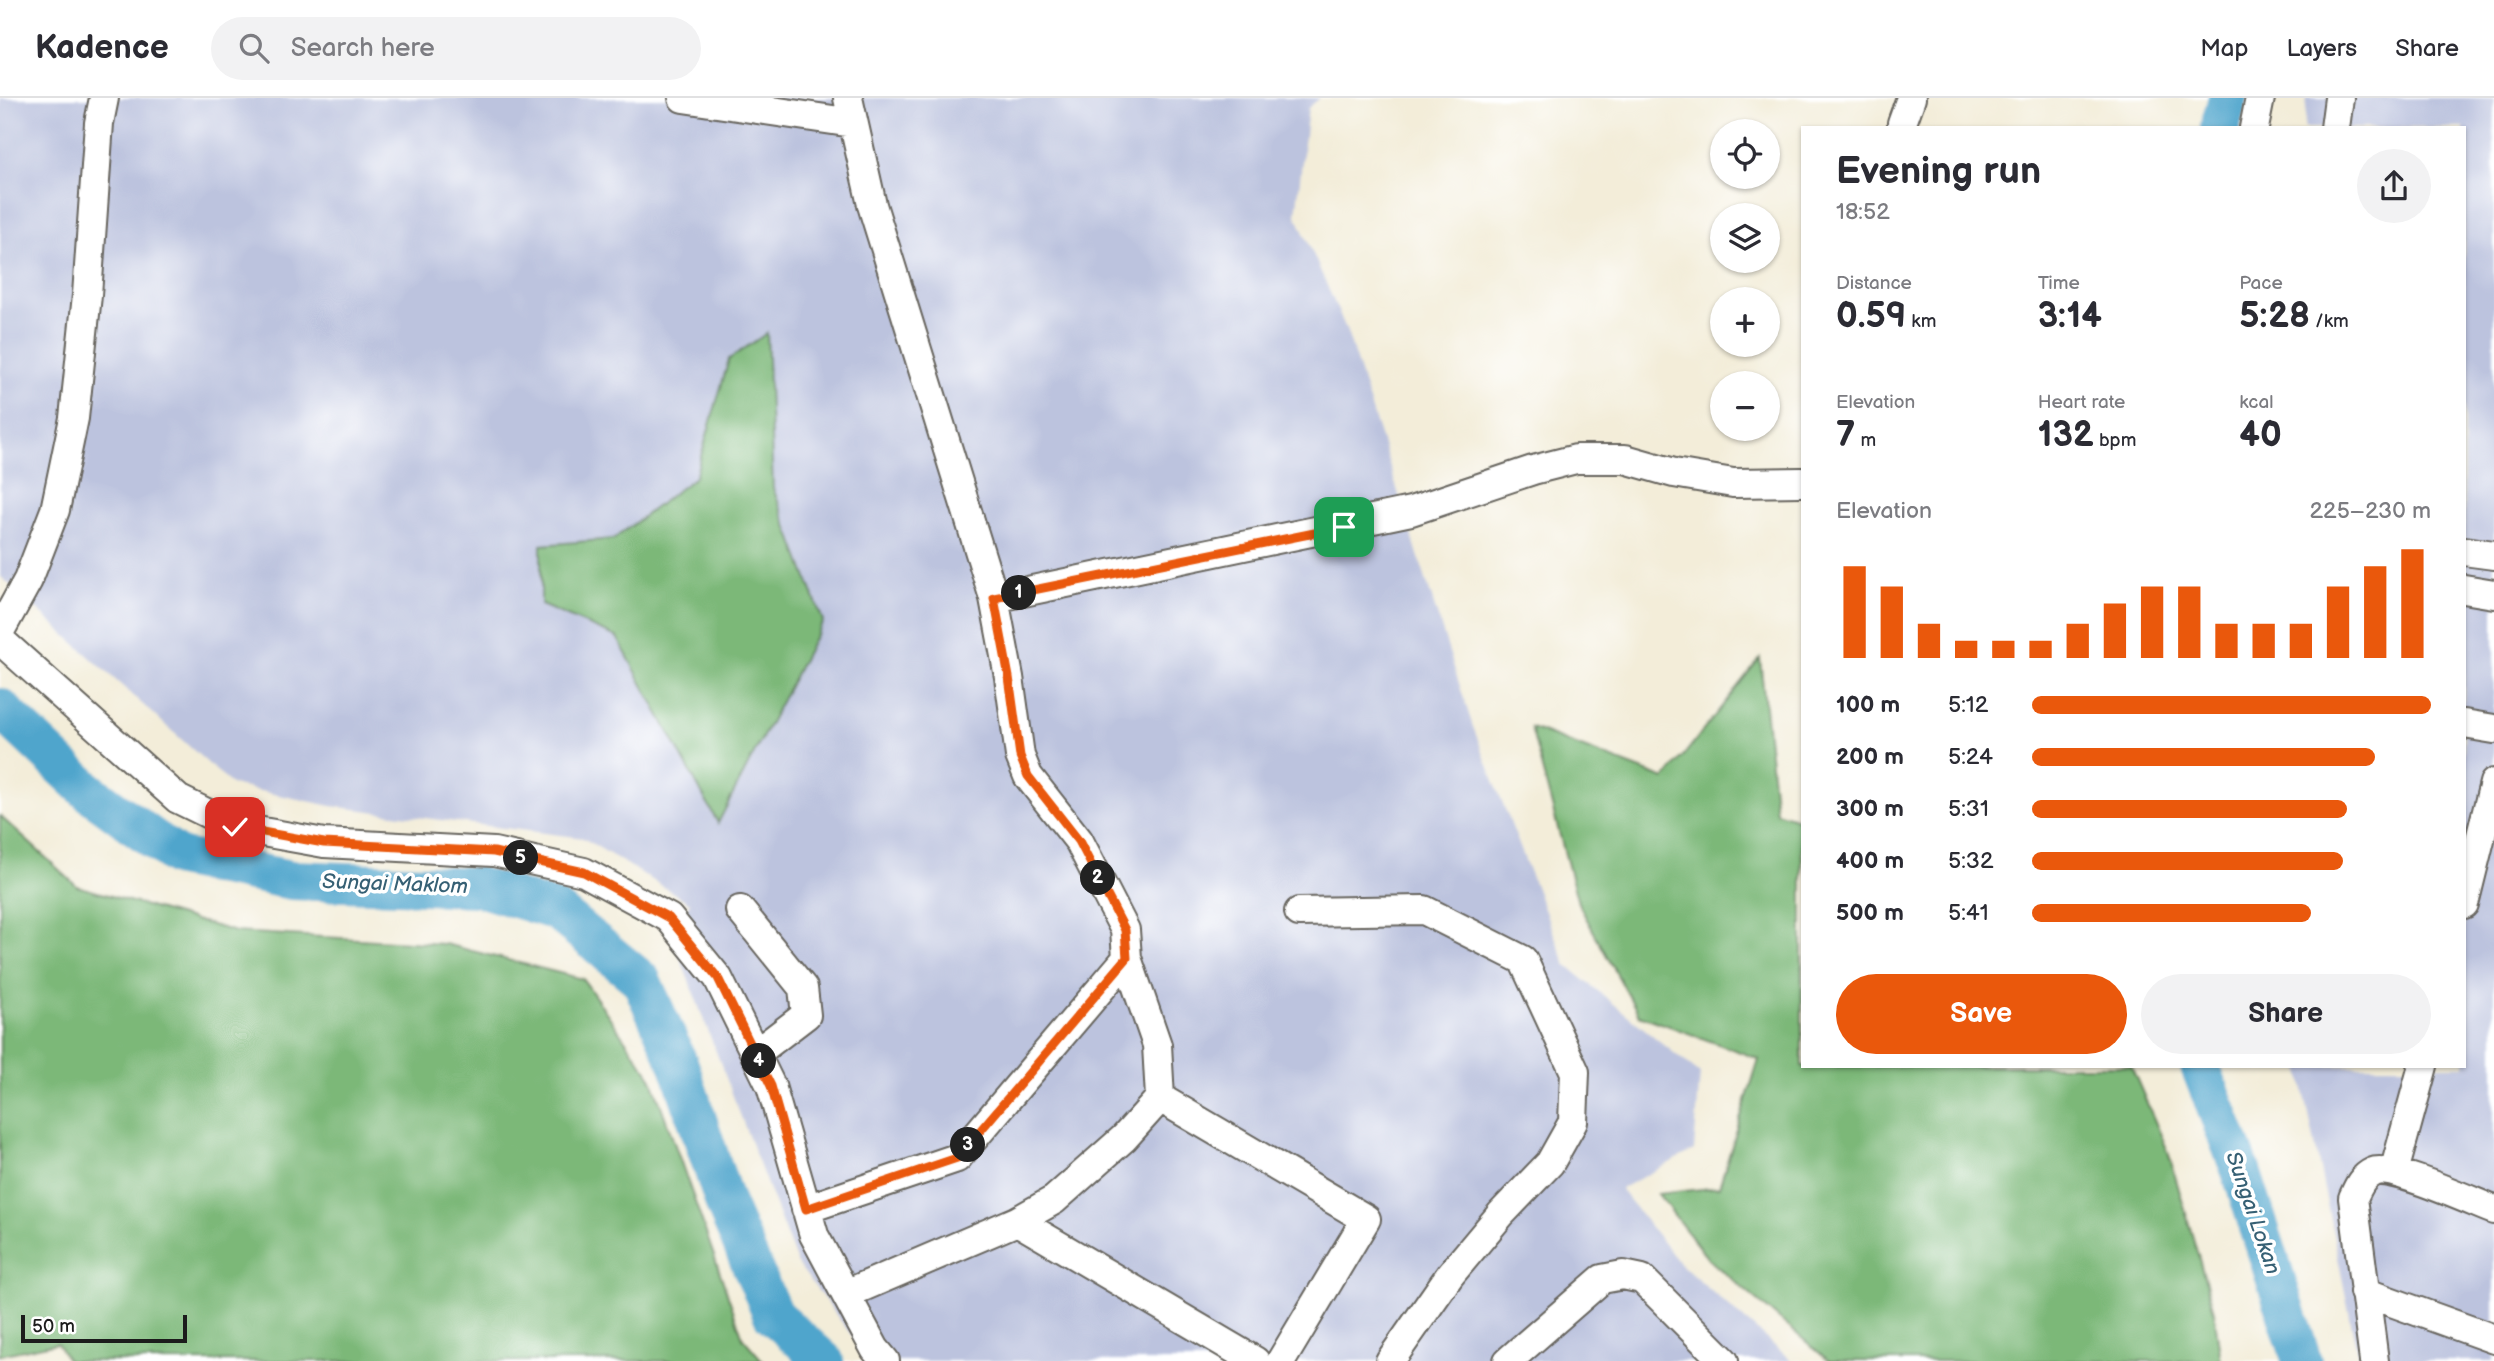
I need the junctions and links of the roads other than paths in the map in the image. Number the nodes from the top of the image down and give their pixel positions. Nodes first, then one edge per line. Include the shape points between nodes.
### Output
1 (104, 98) edge
2 (683, 98) edge
3 (2260, 98) edge
4 (2339, 98) edge
5 (850, 110) edge
6 (2254, 126) edge
7 (2335, 126) edge
8 (1801, 482) edge
9 (2466, 551) edge
10 (2494, 555) edge
11 (2466, 589) edge
12 (2494, 594) edge
13 (994, 598) junction
14 (0, 631) edge
15 (0, 640) edge
16 (2466, 724) edge
17 (2494, 729) edge
18 (2494, 783) edge
19 (2476, 891) edge
20 (740, 910) dead end
21 (1299, 912) dead end
22 (1127, 958) junction
23 (755, 1054) junction
24 (2422, 1068) edge
25 (1160, 1098) junction
26 (2394, 1172) junction
27 (806, 1209) junction
28 (2494, 1210) edge
29 (1017, 1221) junction
30 (2364, 1292) junction
31 (846, 1294) junction
32 (2494, 1339) edge
33 (885, 1361) edge
34 (1255, 1361) edge
35 (1281, 1361) edge
36 (1390, 1361) edge
37 (1508, 1361) edge
38 (1724, 1361) edge
39 (2374, 1361) edge

1 - 14 street via 74,418 55,510 28,580
2 - 5 street
3 - 6 street
4 - 7 street
5 - 13 street via 872,205
8 - 13 street via 1733,483 1625,459 1576,459 1412,511
9 - 10 street
11 - 12 street
13 - 22 street via 1020,756 1028,776 1079,841 1125,930
15 - 23 street via 178,799 235,827 324,843 494,852 584,872 669,918 718,978
16 - 17 street
18 - 19 street
20 - 23 street via 803,988 806,1015
21 - 36 street via 1424,910 1523,960 1575,1072 1573,1122 1550,1163 1450,1275
22 - 25 street via 1157,1045
22 - 27 street via 957,1158
23 - 27 street via 771,1086
24 - 26 street
25 - 29 street via 1124,1138 1054,1200
25 - 35 street via 1366,1219
26 - 28 street
26 - 30 street via 2375,1171 2362,1179 2353,1198
27 - 31 street via 814,1235
29 - 31 street
29 - 34 street
30 - 32 street
30 - 39 street
31 - 33 street
37 - 38 street via 1602,1279 1623,1275 1642,1279

